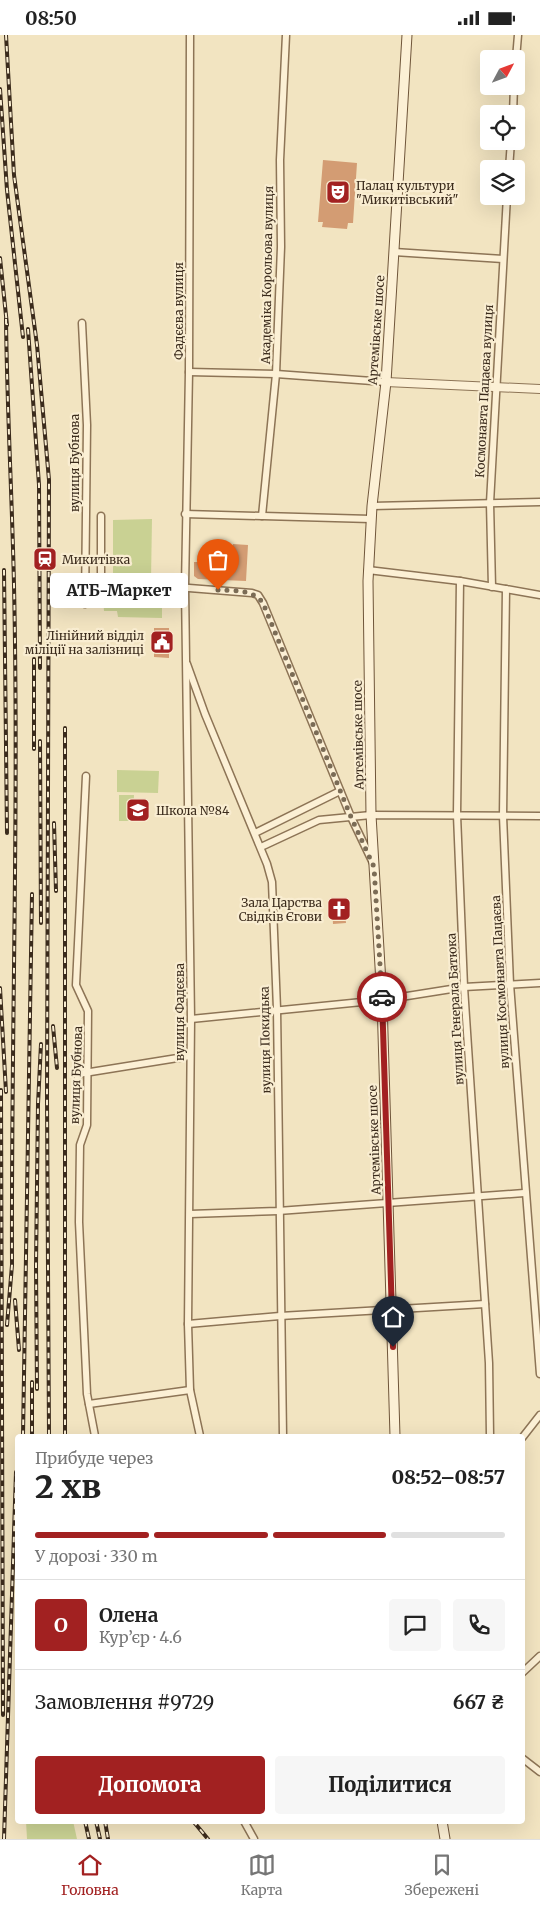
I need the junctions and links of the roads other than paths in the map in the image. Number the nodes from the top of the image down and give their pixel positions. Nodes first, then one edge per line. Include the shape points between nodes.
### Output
1 (190, 35) edge
2 (286, 35) edge
3 (407, 35) edge
4 (518, 35) edge
5 (517, 50) edge
6 (506, 205) edge
7 (394, 252) junction
8 (503, 259) junction
9 (82, 323) dead end
10 (189, 372) junction
11 (276, 374) junction
12 (386, 382) junction
13 (495, 388) junction
14 (540, 389) edge
15 (540, 502) edge
16 (490, 503) junction
17 (372, 507) junction
18 (186, 514) junction
19 (101, 516) dead end
20 (262, 516) junction
21 (371, 519) junction
22 (368, 569) junction
23 (101, 581) junction
24 (460, 581) junction
25 (185, 587) junction
26 (492, 587) junction
27 (506, 589) junction
28 (540, 595) edge
29 (186, 660) junction
30 (86, 776) dead end
31 (340, 791) junction
32 (371, 815) junction
33 (457, 815) junction
34 (503, 816) junction
35 (540, 816) edge
36 (351, 817) junction
37 (255, 833) junction
38 (261, 847) junction
39 (374, 867) junction
40 (540, 983) edge
41 (510, 984) junction
42 (464, 987) junction
43 (382, 1000) junction
44 (277, 1009) junction
45 (191, 1019) junction
46 (190, 1056) junction
47 (89, 1073) junction
48 (77, 1092) dead end
49 (524, 1193) junction
50 (479, 1196) junction
51 (389, 1203) junction
52 (278, 1211) junction
53 (190, 1214) junction
54 (485, 1304) junction
55 (392, 1311) junction
56 (280, 1315) junction
57 (188, 1324) junction
58 (540, 1374) edge
59 (190, 1390) junction
60 (89, 1405) junction
61 (540, 1415) edge
62 (95, 1434) edge
63 (200, 1434) edge
64 (283, 1434) edge
65 (395, 1434) edge
66 (490, 1434) edge
67 (525, 1434) edge
68 (540, 1657) edge
69 (525, 1670) edge
70 (525, 1760) edge
71 (540, 1772) edge
72 (246, 1824) edge
73 (443, 1824) edge
74 (254, 1839) edge
75 (446, 1839) edge

1 - 10 street, Фадєєва вулиця
2 - 11 street, Академіка Корольова вулиця
3 - 7 main road, Артемівське шосе
4 - 5 street
6 - 8 street, Космонавта Пацаєва вулиця
7 - 8 street
7 - 12 main road, Артемівське шосе
8 - 13 street, Космонавта Пацаєва вулиця
9 - 23 street, вулиця Бубнова via 87,425 85,604 92,602
10 - 11 street
10 - 18 street, Фадєєва вулиця
11 - 12 street
11 - 20 street, Академіка Корольова вулиця
12 - 13 street
12 - 17 main road, Артемівське шосе
13 - 14 street
13 - 16 street, Космонавта Пацаєва вулиця
15 - 16 street
16 - 17 street
16 - 26 street, Космонавта Пацаєва вулиця
17 - 21 main road, Артемівське шосе
18 - 20 street
18 - 25 street, Фадєєва вулиця
19 - 23 street
20 - 21 street
21 - 22 main road, Артемівське шосе
22 - 24 street
22 - 32 main road, Артемівське шосе
23 - 25 street
24 - 26 street
24 - 33 street, вулиця Генерала Батюка
25 - 29 street, вулиця Фадєєва
25 - 31 street via 258,595
26 - 27 street
27 - 28 street
27 - 34 street, вулиця Космонавта Пацаєва
29 - 37 street, вулиця Покидька via 204,714
29 - 45 street, вулиця Фадєєва
30 - 47 street, вулиця Бубнова via 76,985 88,1011
31 - 36 street
31 - 37 street
32 - 33 street
32 - 36 street
32 - 39 main road, Артемівське шосе
33 - 34 street
33 - 42 street, вулиця Генерала Батюка
34 - 35 street
34 - 41 street, вулиця Космонавта Пацаєва
36 - 38 street via 319,820
36 - 39 street
37 - 38 street, вулиця Покидька
38 - 44 street, вулиця Покидька via 272,882
39 - 43 main road, Артемівське шосе
40 - 41 street
41 - 42 street
41 - 49 street, вулиця Космонавта Пацаєва
42 - 43 street
42 - 50 street, вулиця Генерала Батюка
43 - 44 street
43 - 51 main road, Артемівське шосе
44 - 45 street
44 - 52 street, вулиця Покидька
45 - 46 street, вулиця Фадєєва
46 - 47 street
46 - 53 street, вулиця Фадєєва
47 - 48 street via 78,1074
47 - 60 street, вулиця Бубнова via 87,1125 80,1145 79,1222
49 - 50 street
49 - 58 street, вулиця Космонавта Пацаєва
50 - 51 street
50 - 54 street, вулиця Генерала Батюка
51 - 52 street
51 - 55 main road, Артемівське шосе
52 - 53 street
52 - 56 street, вулиця Покидька
53 - 57 street, вулиця Фадєєва
54 - 55 street
54 - 66 street, вулиця Генерала Батюка
55 - 56 street
55 - 65 main road, Артемівське шосе
56 - 57 street
56 - 64 street, вулиця Покидька
57 - 59 street, вулиця Фадєєва
59 - 60 street
59 - 63 street, вулиця Фадєєва
60 - 62 street, вулиця Бубнова
61 - 67 street
68 - 69 street
70 - 71 street
72 - 74 street
73 - 75 main road

